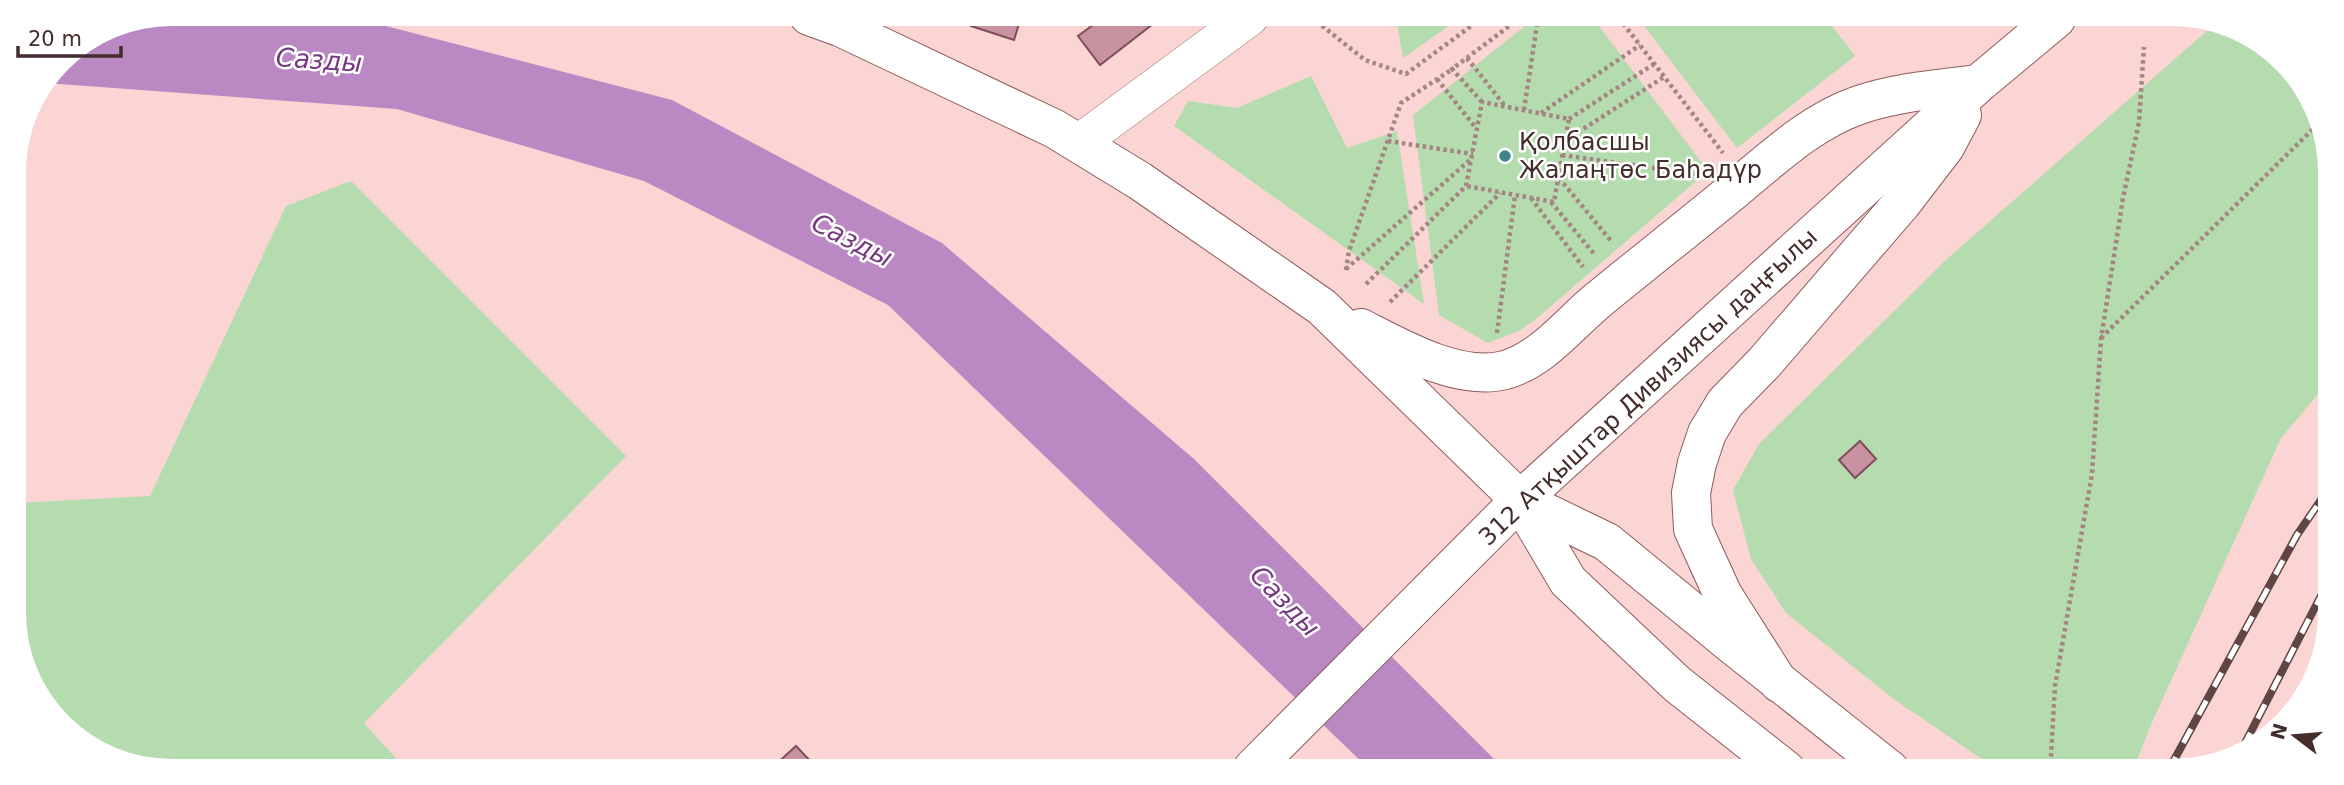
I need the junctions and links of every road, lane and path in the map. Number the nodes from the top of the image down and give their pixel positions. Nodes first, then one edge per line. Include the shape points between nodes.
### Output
1 (1237, 26) edge
2 (1323, 26) edge
3 (1471, 26) edge
4 (1509, 26) edge
5 (1537, 26) edge
6 (1625, 26) edge
7 (2048, 26) edge
8 (838, 27) edge
9 (1640, 45) junction
10 (2144, 47) dead end
11 (1467, 58) junction
12 (1654, 64) junction
13 (1454, 68) junction
14 (1664, 77) junction
15 (1437, 79) junction
16 (1978, 84) junction
17 (1482, 102) junction
18 (1505, 106) junction
19 (1524, 110) junction
20 (1541, 113) junction
21 (1569, 119) junction
22 (1477, 129) junction
23 (2311, 131) edge
24 (1388, 141) junction
25 (1565, 141) junction
26 (1079, 143) junction
27 (1562, 155) junction
28 (1472, 156) junction
29 (1726, 156) dead end
30 (1697, 174) dead end
31 (1558, 177) junction
32 (1466, 186) junction
33 (1501, 192) junction
34 (1515, 195) junction
35 (1530, 198) junction
36 (1551, 202) junction
37 (1613, 244) dead end
38 (1597, 258) dead end
39 (1584, 268) dead end
40 (1366, 284) dead end
41 (1390, 302) dead end
42 (1322, 307) junction
43 (2101, 339) junction
44 (1495, 345) dead end
45 (1520, 500) junction
46 (1779, 683) junction
47 (1263, 758) edge
48 (1771, 758) edge
49 (1875, 758) edge
50 (2050, 758) edge

1 - 26 lane
2 - 3 path via 1365,60 1406,75
4 - 11 path
5 - 19 path
6 - 9 path
7 - 16 main road, 312 Атқыштар Дивизиясы даңғылы
8 - 26 main road
9 - 12 path
9 - 20 path
10 - 43 path via 2139,122
11 - 13 path
11 - 18 path
12 - 14 path
12 - 21 path
13 - 15 path
13 - 17 path
14 - 25 path
14 - 29 path
15 - 22 path
15 - 24 path via 1401,103
16 - 42 main road via 1859,105 1814,126 1532,359 1503,370 1476,372 1439,364
16 - 45 main road, 312 Атқыштар Дивизиясы даңғылы
16 - 46 main road via 1945,147 1902,203 1725,403 1707,433 1697,463 1691,493 1693,529 1723,595
17 - 18 path
17 - 22 path
18 - 19 path
19 - 20 path
20 - 21 path
21 - 25 path
22 - 28 path
23 - 43 path
24 - 28 path
24 - 28 path via 1346,270
25 - 27 path
26 - 42 main road
27 - 30 path
27 - 31 path
28 - 32 path
31 - 36 path
31 - 37 path
32 - 33 path
32 - 40 path
33 - 34 path
33 - 41 path
34 - 35 path
34 - 44 path
35 - 36 path
35 - 39 path
36 - 38 path
42 - 45 main road
43 - 50 path via 2091,474 2055,686
45 - 46 main road via 1607,542
45 - 47 main road, 312 Атқыштар Дивизиясы даңғылы
45 - 48 main road via 1568,581 1677,684
46 - 49 main road

